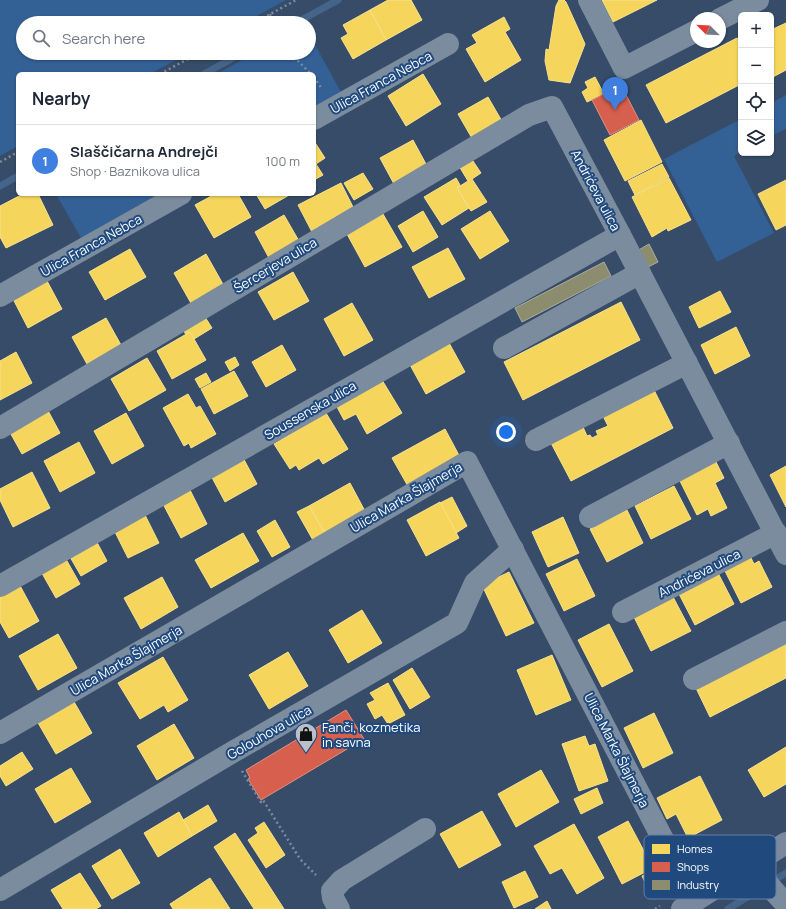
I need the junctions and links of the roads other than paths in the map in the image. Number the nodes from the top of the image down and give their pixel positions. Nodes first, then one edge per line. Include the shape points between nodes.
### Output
1 (589, 0) edge
2 (758, 0) edge
3 (726, 16) edge
4 (690, 34) edge
5 (448, 44) dead end
6 (552, 108) joint
7 (316, 119) edge
8 (177, 196) edge
9 (620, 235) junction
10 (640, 274) junction
11 (0, 296) edge
12 (504, 348) dead end
13 (687, 363) junction
14 (0, 428) edge
15 (536, 440) dead end
16 (729, 443) junction
17 (590, 517) dead end
18 (776, 533) junction
19 (513, 549) junction
20 (786, 554) edge
21 (0, 586) edge
22 (623, 612) dead end
23 (786, 632) edge
24 (694, 680) dead end
25 (0, 733) edge
26 (425, 829) dead end
27 (654, 835) edge
28 (786, 843) edge
29 (776, 867) edge
30 (0, 890) edge
31 (712, 899) edge
32 (335, 900) edge
33 (689, 905) edge

1 - 4 street via 624,68
2 - 3 street
5 - 7 street, Ulica Franca Nebca
6 - 9 street, Andrićeva ulica
6 - 14 street, Šercerjeva ulica via 529,115
8 - 11 street, Ulica Franca Nebca
9 - 10 street, Andrićeva ulica
9 - 21 street, Soussenska ulica
10 - 12 street
10 - 13 street, Andrićeva ulica
13 - 15 street
13 - 16 street, Andrićeva ulica
16 - 17 street
16 - 18 street, Andrićeva ulica
18 - 20 street, Andrićeva ulica
18 - 22 street, Andrićeva ulica
19 - 25 street, Ulica Marka Šlajmerja via 468,462
19 - 27 street, Ulica Marka Šlajmerja
19 - 30 street, Golouhova ulica via 475,583 457,623
23 - 24 street
26 - 32 street via 342,880
28 - 29 main road
31 - 33 main road

